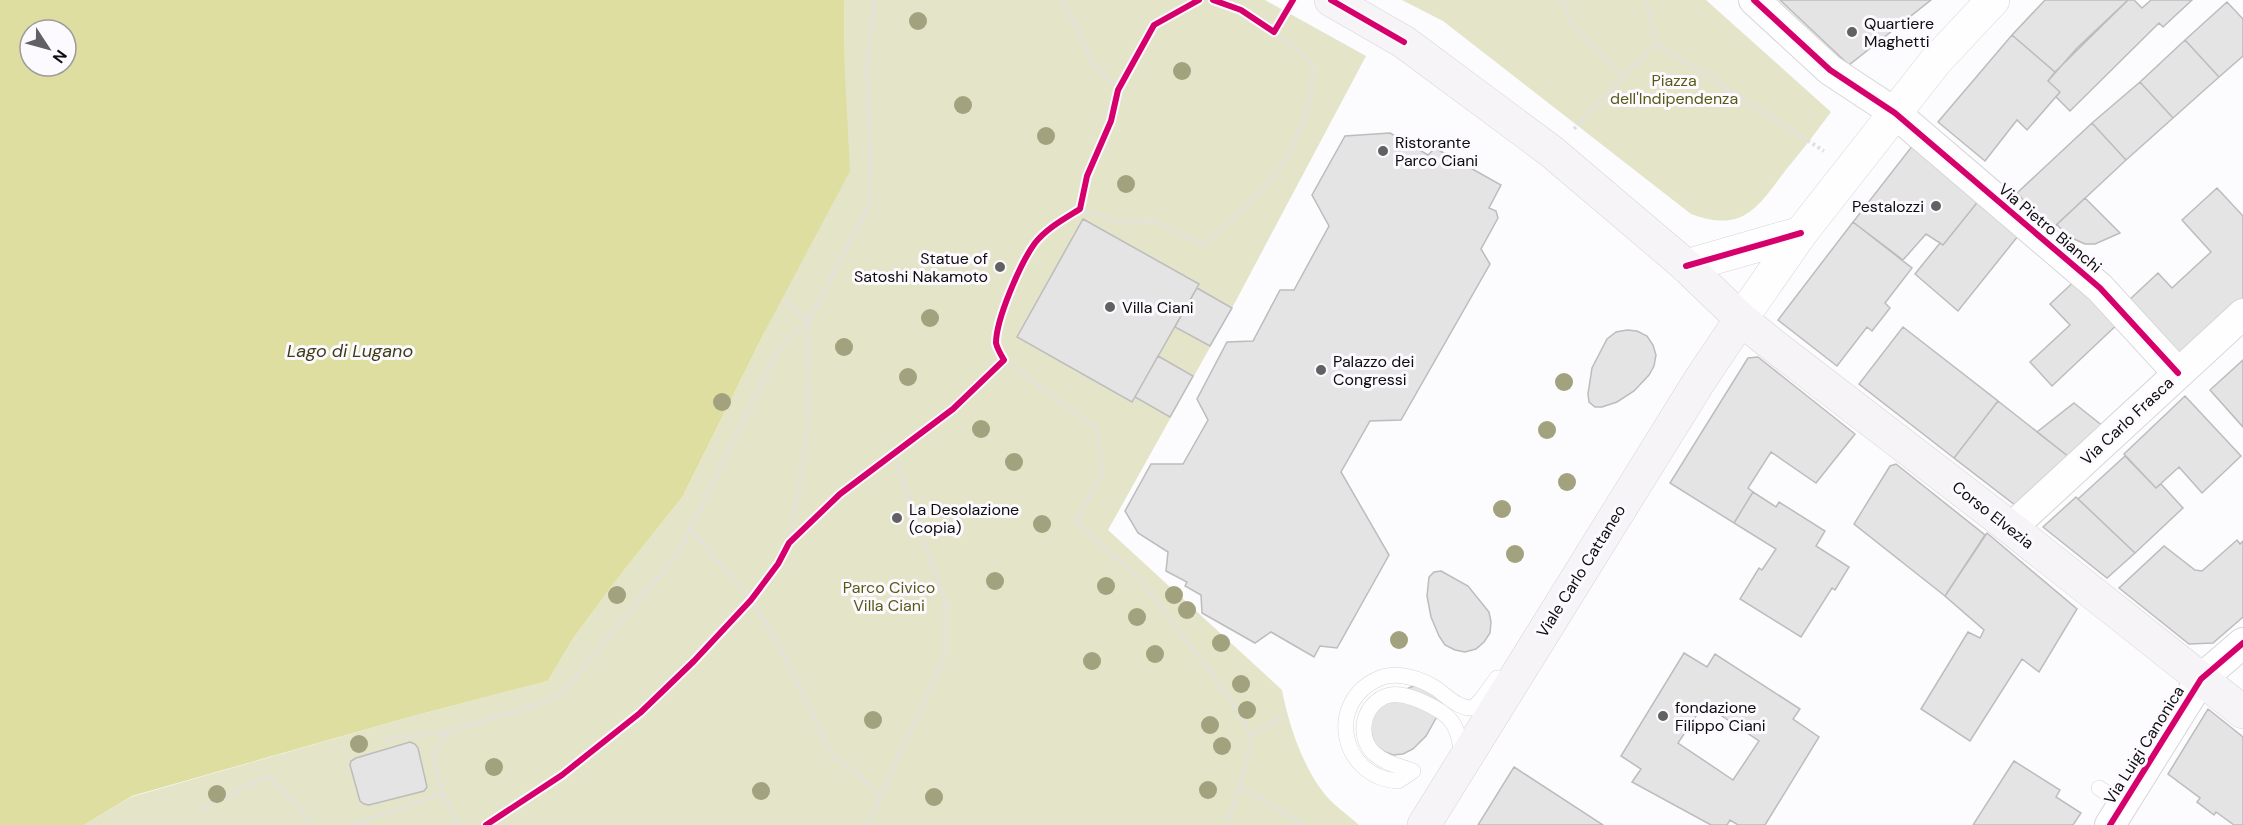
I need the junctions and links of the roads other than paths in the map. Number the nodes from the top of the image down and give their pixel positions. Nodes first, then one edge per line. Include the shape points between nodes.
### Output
1 (1331, 0) edge
2 (1754, 0) edge
3 (1993, 0) edge
4 (1895, 113) junction
5 (1800, 233) junction
6 (1686, 266) junction
7 (2243, 314) edge
8 (1741, 319) junction
9 (2178, 373) junction
10 (2011, 528) junction
11 (1566, 595) junction
12 (1528, 628) dead end
13 (2243, 643) edge
14 (1505, 665) dead end
15 (2201, 679) junction
16 (2243, 712) edge
17 (1463, 762) junction
18 (2111, 806) edge
19 (1424, 825) edge

1 - 6 main road via 1404,42 1552,152
2 - 4 street via 1830,70
3 - 4 street via 1935,62
4 - 5 street
4 - 9 street, Via Pietro Bianchi via 2100,288
5 - 6 street
5 - 8 street
6 - 8 main road
7 - 9 street, Via Carlo Frasca
8 - 10 main road, Corso Elvezia
8 - 11 main road, Viale Carlo Cattaneo
9 - 10 street, Via Carlo Frasca
10 - 15 main road, Corso Elvezia
11 - 12 lane via 1542,609
11 - 17 main road, Viale Carlo Cattaneo
13 - 15 street, Via Luigi Canonica
14 - 17 lane via 1473,708 1462,706 1427,684 1388,676 1371,683 1350,709 1345,731 1350,751 1366,770 1379,778 1398,782 1413,771 1382,759 1365,741 1365,718 1377,701 1391,695 1421,702 1447,717 1459,738
15 - 16 main road, Corso Elvezia
15 - 18 street, Via Luigi Canonica
17 - 19 main road, Viale Carlo Cattaneo

